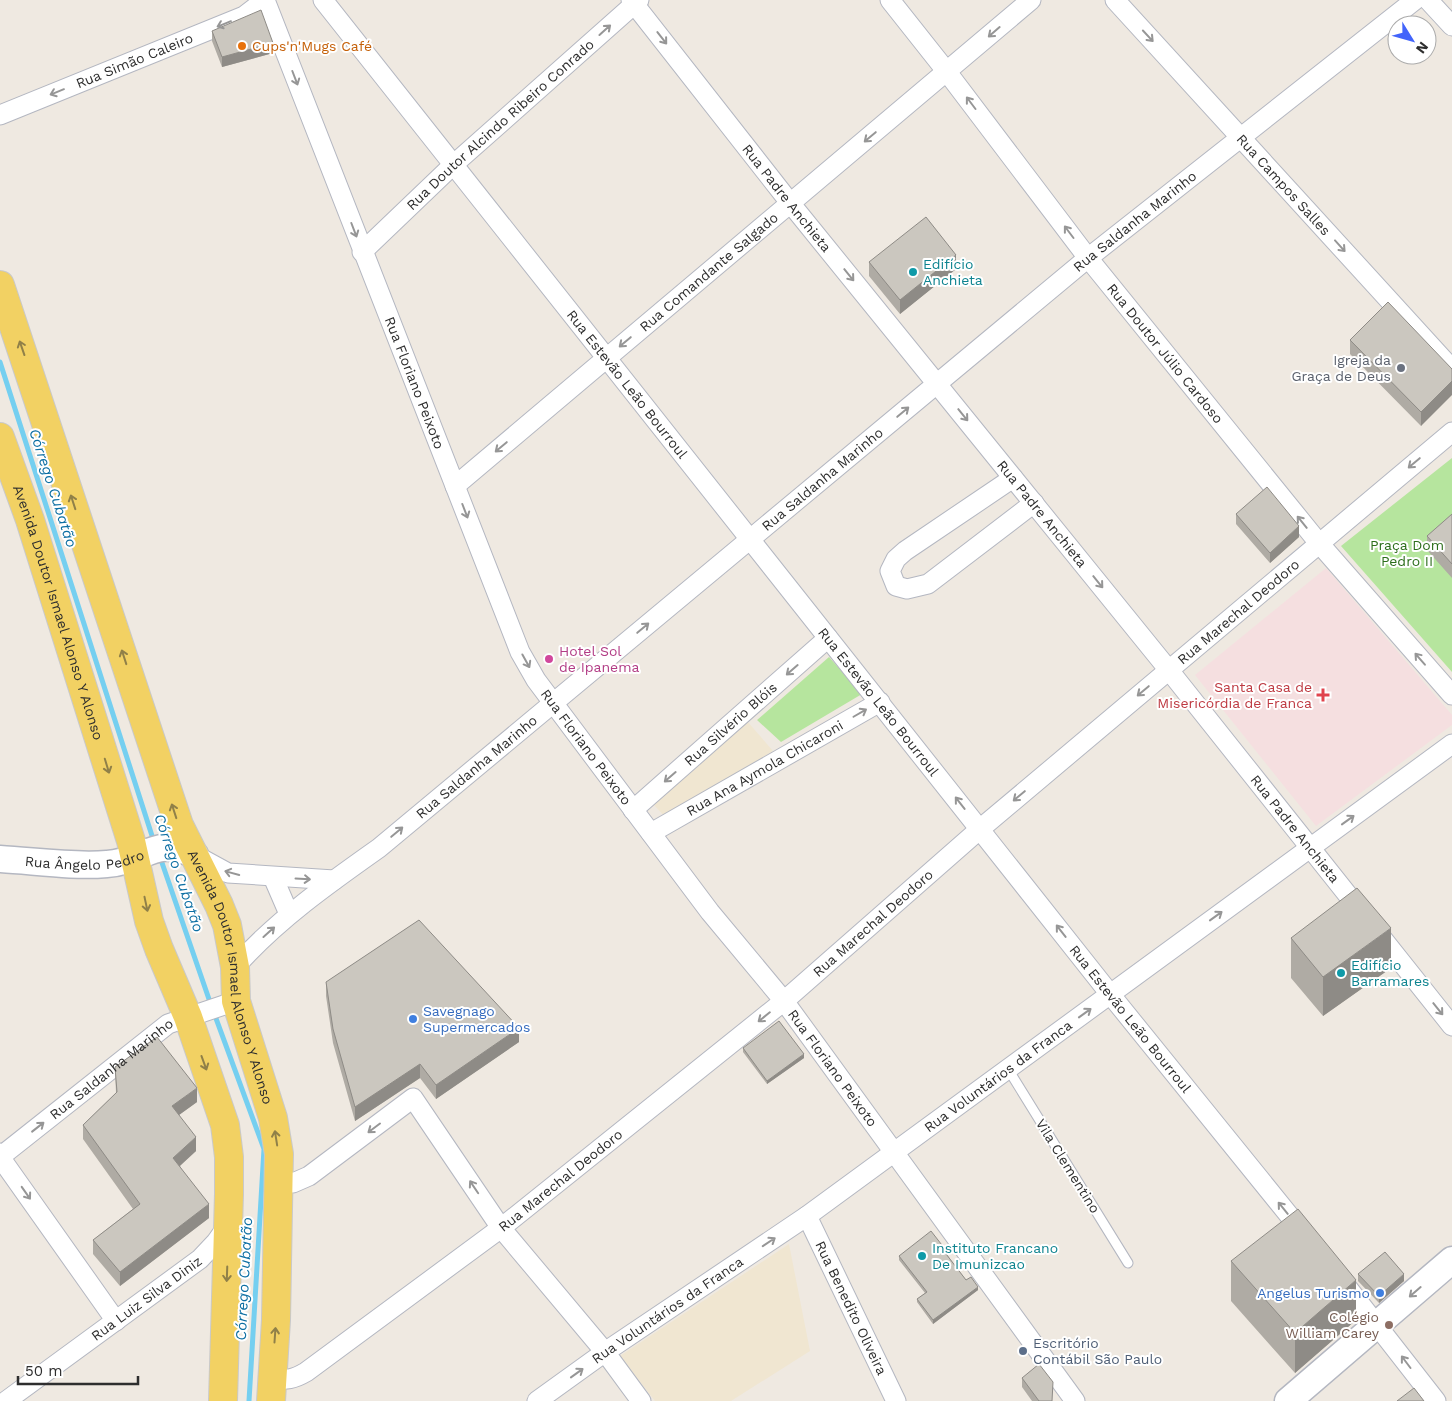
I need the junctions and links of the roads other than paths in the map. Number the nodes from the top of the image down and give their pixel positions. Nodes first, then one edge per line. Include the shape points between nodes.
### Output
1 (265, 0) edge
2 (323, 0) edge
3 (890, 0) edge
4 (1031, 0) edge
5 (1114, 0) edge
6 (1415, 0) edge
7 (1428, 0) edge
8 (635, 1) edge
9 (1452, 26) edge
10 (947, 72) junction
11 (0, 114) edge
12 (1240, 137) junction
13 (453, 165) junction
14 (792, 204) junction
15 (362, 252) junction
16 (1088, 258) junction
17 (0, 285) edge
18 (607, 357) junction
19 (1452, 369) edge
20 (937, 384) junction
21 (1452, 432) edge
22 (0, 437) edge
23 (6, 467) edge
24 (1013, 478) junction
25 (455, 486) junction
26 (1034, 503) junction
27 (750, 539) junction
28 (1318, 542) junction
29 (828, 638) junction
30 (1168, 669) junction
31 (1452, 695) edge
32 (880, 702) junction
33 (553, 703) junction
34 (1452, 744) edge
35 (633, 810) junction
36 (980, 829) junction
37 (651, 833) junction
38 (1309, 848) junction
39 (185, 851) junction
40 (141, 854) junction
41 (0, 859) edge
42 (272, 877) junction
43 (334, 880) junction
44 (289, 914) junction
45 (235, 967) junction
46 (1110, 994) junction
47 (784, 1001) junction
48 (230, 1003) junction
49 (195, 1015) junction
50 (1452, 1026) edge
51 (1008, 1069) junction
52 (0, 1152) edge
53 (894, 1153) junction
54 (0, 1157) edge
55 (280, 1178) junction
56 (807, 1216) junction
57 (229, 1224) junction
58 (501, 1228) junction
59 (1315, 1247) edge
60 (1452, 1260) edge
61 (1128, 1263) dead end
62 (1327, 1263) edge
63 (116, 1321) junction
64 (1377, 1324) junction
65 (605, 1352) junction
66 (272, 1390) edge
67 (1072, 1400) edge
68 (6, 1401) edge
69 (223, 1401) edge
70 (538, 1401) edge
71 (641, 1401) edge
72 (896, 1401) edge
73 (1288, 1401) edge
74 (1436, 1401) edge

1 -> 11 street, Rua Simão Caleiro via 244,16
1 -> 15 street, Rua Floriano Peixoto
2 - 13 street, Rua Estevão Leão Bourroul
3 - 10 street, Rua Doutor Júlio Cardoso
4 -> 10 street, Rua Comandante Salgado
5 -> 12 street, Rua Campos Salles
6 - 12 street, Rua Saldanha Marinho
7 - 9 street
13 -> 8 street, Rua Doutor Alcindo Ribeiro Conrado
8 -> 14 street, Rua Padre Anchieta
10 -> 14 street, Rua Comandante Salgado
16 -> 10 street, Rua Doutor Júlio Cardoso
12 - 16 street, Rua Saldanha Marinho
12 -> 19 street, Rua Campos Salles
13 - 15 street, Rua Doutor Alcindo Ribeiro Conrado
13 - 18 street, Rua Estevão Leão Bourroul
14 -> 18 street, Rua Comandante Salgado
14 -> 20 street, Rua Padre Anchieta
15 - 25 street, Rua Floriano Peixoto
16 - 20 street, Rua Saldanha Marinho
28 -> 16 street, Rua Doutor Júlio Cardoso
39 -> 17 main road, Avenida Doutor Ismael Alonso Y Alonso
18 -> 25 street, Rua Comandante Salgado
18 - 27 street, Rua Estevão Leão Bourroul
20 -> 24 street, Rua Padre Anchieta
27 -> 20 street, Rua Saldanha Marinho
21 -> 28 street, Rua Marechal Deodoro
22 - 23 main road, Avenida Doutor Ismael Alonso Y Alonso
23 -> 40 main road, Avenida Doutor Ismael Alonso Y Alonso via 30,520
24 - 26 street, Rua Padre Anchieta
24 - 26 street via 901,555 890,572 896,586 907,589 928,584
25 -> 33 street, Rua Floriano Peixoto via 520,652
26 -> 30 street, Rua Padre Anchieta
27 - 29 street, Rua Estevão Leão Bourroul
33 -> 27 street, Rua Saldanha Marinho
28 - 30 street, Rua Marechal Deodoro
31 -> 28 street, Rua Doutor Júlio Cardoso
29 - 32 street, Rua Estevão Leão Bourroul
29 -> 35 street, Rua Silvério Blóis
30 -> 36 street, Rua Marechal Deodoro
30 - 38 street, Rua Padre Anchieta
36 -> 32 street, Rua Estevão Leão Bourroul
37 -> 32 street, Rua Ana Aymola Chicaroni
33 - 35 street, Rua Floriano Peixoto
43 -> 33 street, Rua Saldanha Marinho via 379,848
38 -> 34 street, Rua Voluntários da Franca
35 - 37 street, Rua Floriano Peixoto
46 -> 36 street, Rua Estevão Leão Bourroul
36 - 47 street, Rua Marechal Deodoro
37 - 47 street, Rua Floriano Peixoto via 710,912
46 -> 38 street, Rua Voluntários da Franca
38 -> 50 street, Rua Padre Anchieta
39 - 40 street, Rua Ângelo Pedro via 166,847
42 -> 39 street via 228,874
39 - 45 main road, Avenida Doutor Ismael Alonso Y Alonso via 227,925
40 - 41 street, Rua Ângelo Pedro via 108,864
40 -> 49 main road, Avenida Doutor Ismael Alonso Y Alonso via 149,920
42 -> 43 street
42 - 44 street
43 - 44 street, Rua Saldanha Marinho
45 -> 44 street, Rua Saldanha Marinho
45 - 48 main road, Avenida Doutor Ismael Alonso Y Alonso
51 -> 46 street, Rua Voluntários da Franca
59 -> 46 street, Rua Estevão Leão Bourroul
47 - 53 street, Rua Floriano Peixoto
47 -> 58 street, Rua Marechal Deodoro
48 - 49 street, Rua Saldanha Marinho
55 -> 48 main road, Avenida Doutor Ismael Alonso Y Alonso via 273,1118
54 -> 49 street, Rua Saldanha Marinho via 168,1024
49 -> 57 main road, Avenida Doutor Ismael Alonso Y Alonso via 225,1125 229,1157
51 - 53 street, Rua Voluntários da Franca
51 - 61 lane, Vila Clementino
52 - 54 street
53 - 56 street, Rua Voluntários da Franca
53 - 67 street, Rua Floriano Peixoto
54 -> 63 street
58 -> 55 street via 413,1098 309,1176 294,1183
66 -> 55 main road, Avenida Doutor Ismael Alonso Y Alonso
65 -> 56 street, Rua Voluntários da Franca
56 - 72 street, Rua Benedito Oliveira
57 - 63 street, Rua Luiz Silva Diniz via 200,1259
57 -> 69 main road, Avenida Doutor Ismael Alonso Y Alonso
58 - 65 street
58 - 66 street, Rua Marechal Deodoro via 306,1372
60 -> 64 street
62 - 64 street
63 - 68 street, Rua Luiz Silva Diniz
64 - 73 street
74 -> 64 street
70 -> 65 street, Rua Voluntários da Franca
65 - 71 street

